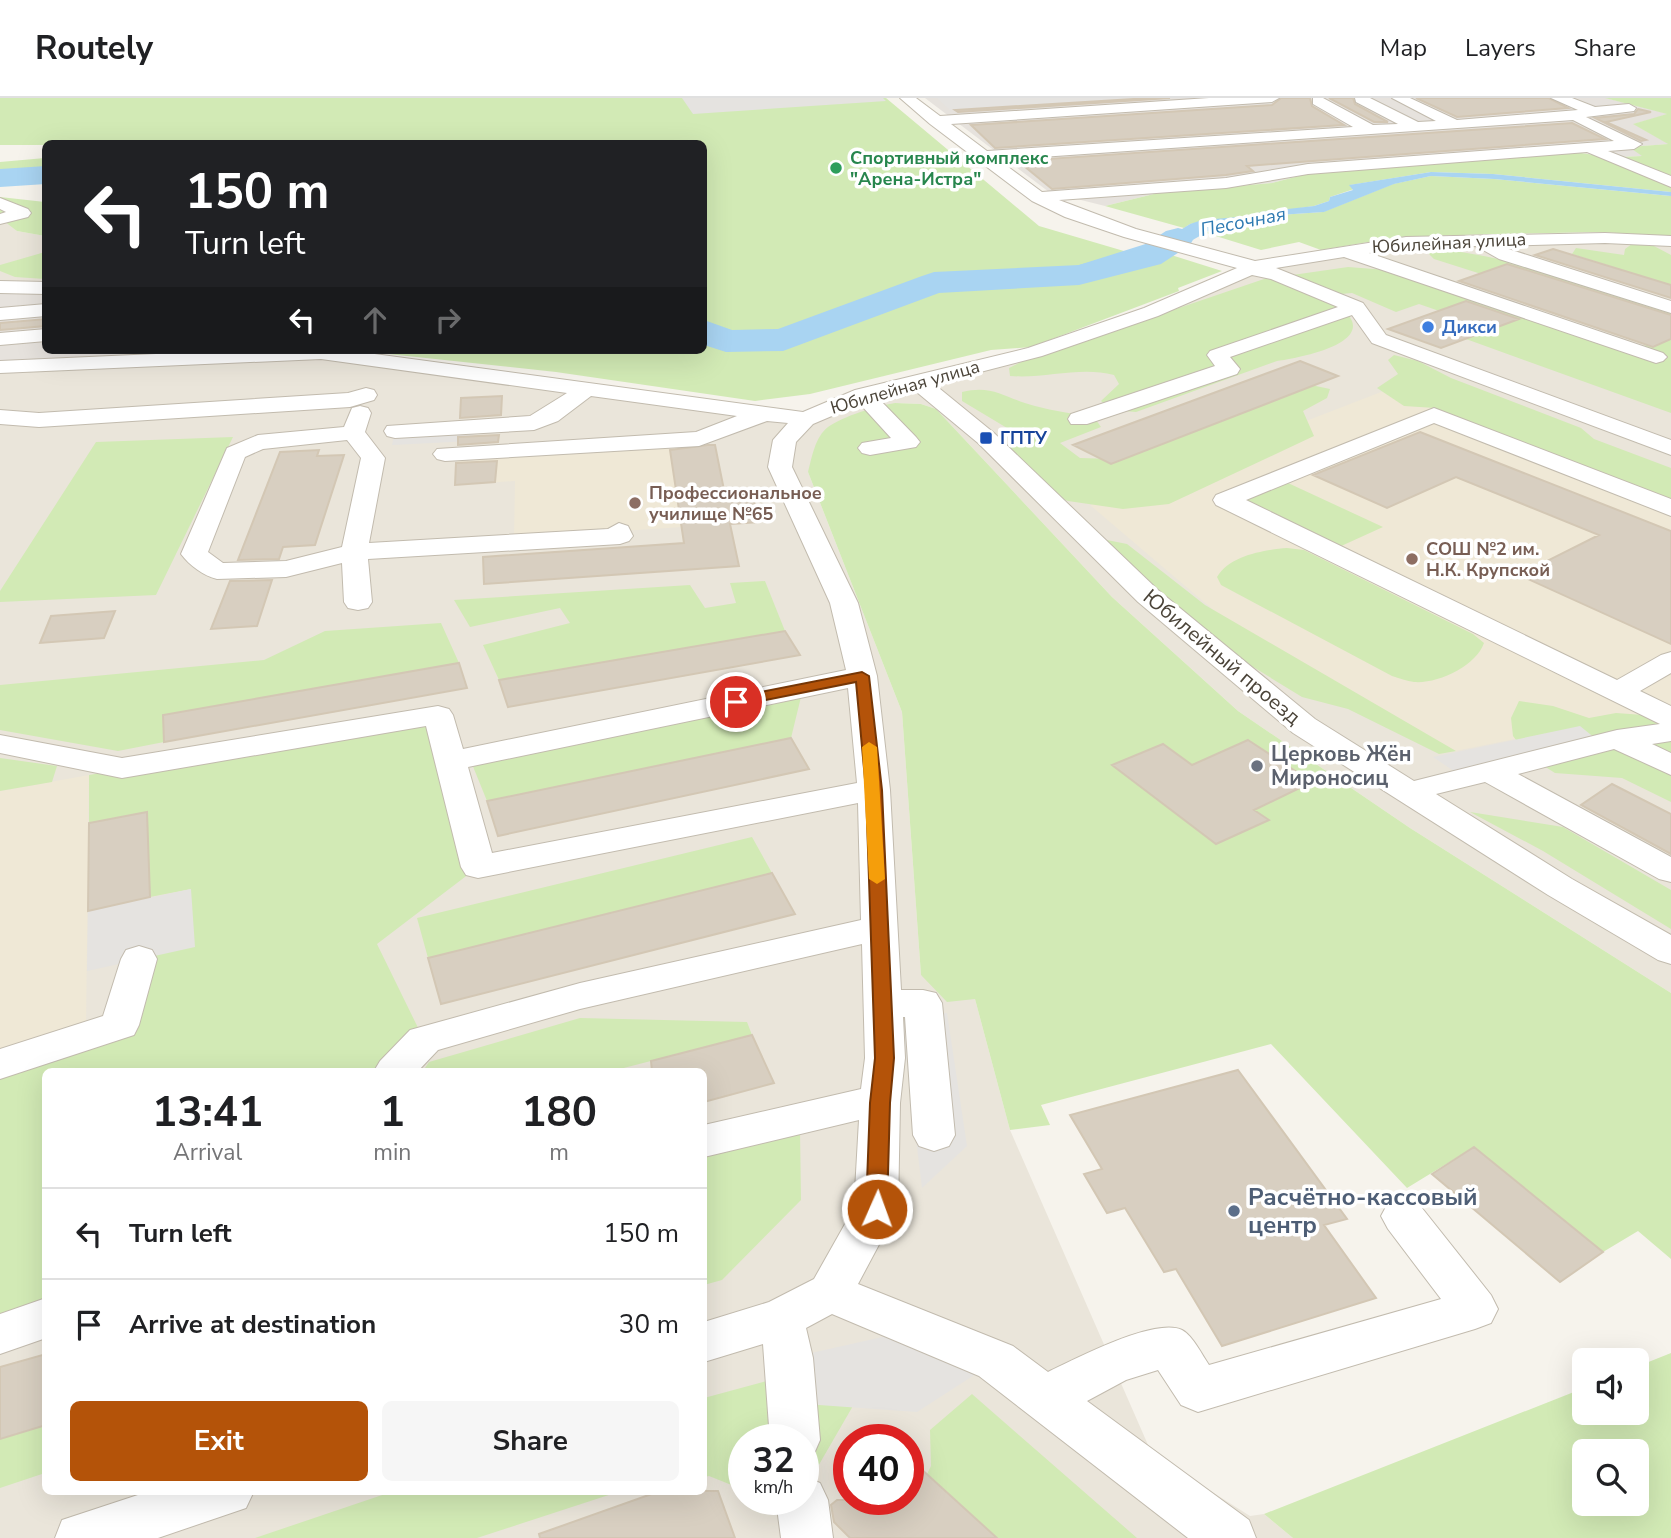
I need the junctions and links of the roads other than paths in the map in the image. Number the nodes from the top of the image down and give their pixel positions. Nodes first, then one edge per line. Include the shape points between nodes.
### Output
1 (907, 98) edge
2 (1399, 98) edge
3 (1361, 100) edge
4 (1565, 100) edge
5 (1318, 101) dead end
6 (1279, 104) edge
7 (1511, 106) dead end
8 (1629, 108) dead end
9 (1470, 110) dead end
10 (1587, 110) edge
11 (1250, 113) dead end
12 (1210, 116) dead end
13 (1167, 118) dead end
14 (990, 120) dead end
15 (934, 121) junction
16 (1126, 121) dead end
17 (1307, 121) dead end
18 (1542, 121) junction
19 (1086, 123) dead end
20 (1502, 123) junction
21 (1044, 126) dead end
22 (1462, 126) junction
23 (1414, 127) junction
24 (1368, 129) junction
25 (1432, 130) dead end
26 (1285, 134) junction
27 (1392, 134) dead end
28 (1348, 136) dead end
29 (1244, 137) junction
30 (1200, 141) junction
31 (1263, 142) dead end
32 (1321, 143) junction
33 (1158, 144) junction
34 (1222, 145) dead end
35 (1117, 146) junction
36 (1593, 148) junction
37 (1561, 150) junction
38 (1521, 153) junction
39 (1032, 154) junction
40 (982, 156) junction
41 (1482, 156) junction
42 (1440, 159) junction
43 (1092, 160) junction
44 (1396, 162) junction
45 (1352, 166) junction
46 (1308, 169) junction
47 (1207, 170) dead end
48 (1163, 174) dead end
49 (1275, 177) junction
50 (1671, 182) edge
51 (1226, 183) junction
52 (1182, 188) junction
53 (1129, 191) junction
54 (1085, 193) junction
55 (1038, 197) junction
56 (0, 203) edge
57 (0, 219) edge
58 (1605, 238) junction
59 (1474, 239) junction
60 (1671, 241) edge
61 (1343, 250) junction
62 (1657, 258) dead end
63 (1253, 268) junction
64 (0, 287) edge
65 (42, 288) edge
66 (1671, 307) edge
67 (42, 310) edge
68 (0, 314) edge
69 (1362, 315) junction
70 (42, 335) edge
71 (0, 339) edge
72 (238, 354) edge
73 (328, 354) edge
74 (155, 355) edge
75 (1656, 358) dead end
76 (376, 361) junction
77 (0, 367) edge
78 (917, 381) junction
79 (587, 389) junction
80 (366, 395) junction
81 (863, 395) junction
82 (764, 414) junction
83 (0, 417) edge
84 (805, 419) junction
85 (1079, 419) dead end
86 (395, 431) dead end
87 (353, 433) junction
88 (870, 448) dead end
89 (1671, 448) edge
90 (445, 454) dead end
91 (1671, 508) edge
92 (619, 531) dead end
93 (354, 552) junction
94 (358, 602) dead end
95 (1671, 661) edge
96 (862, 676) junction
97 (1620, 691) junction
98 (1671, 718) edge
99 (1671, 732) edge
100 (1618, 739) junction
101 (0, 744) edge
102 (450, 761) junction
103 (1671, 765) edge
104 (1489, 771) junction
105 (874, 790) junction
106 (1407, 792) junction
107 (1671, 871) edge
108 (880, 928) junction
109 (1671, 951) edge
110 (139, 959) dead end
111 (898, 1004) dead end
112 (0, 1063) edge
113 (397, 1068) edge
114 (880, 1103) junction
115 (934, 1135) dead end
116 (707, 1140) edge
117 (1403, 1216) dead end
118 (830, 1293) junction
119 (781, 1318) junction
120 (42, 1319) edge
121 (0, 1334) edge
122 (707, 1341) edge
123 (1045, 1398) junction
124 (794, 1424) edge
125 (215, 1495) edge
126 (804, 1515) edge
127 (81, 1538) edge
128 (807, 1538) edge
129 (1230, 1538) edge

1 - 15 street
2 - 22 street
3 - 23 street
4 - 10 street
5 - 24 street
6 - 15 lane
7 - 18 street
8 - 10 street
9 - 20 street
10 - 18 street
10 - 36 street via 1634,144
11 - 26 street
12 - 29 street
13 - 30 street
14 - 39 street
15 - 40 street
16 - 33 street
17 - 32 street
18 - 20 street
18 - 36 street
19 - 35 street
20 - 22 street
20 - 37 street
21 - 43 street
22 - 23 street
22 - 38 lane
23 - 24 street
24 - 32 street
25 - 41 street
26 - 29 street
26 - 32 street
27 - 42 street
28 - 44 street
29 - 30 street
30 - 33 street
31 - 46 street
32 - 45 street
33 - 35 street
34 - 49 street
35 - 43 street
36 - 37 street
36 - 50 street
37 - 38 street
38 - 41 street
39 - 40 street
39 - 43 street
39 - 54 street
40 - 55 street
41 - 42 street
42 - 44 street
43 - 53 street
44 - 45 street
45 - 46 street
46 - 49 street
47 - 51 street
48 - 52 street
49 - 51 street
51 - 52 street
52 - 53 street
53 - 54 street
54 - 55 street
55 - 63 street via 1130,233
56 - 57 street via 22,213
58 - 59 street, Юбилейная улица
58 - 60 street, Юбилейная улица
58 - 62 street
59 - 61 street, Юбилейная улица
59 - 66 street via 1504,255
61 - 63 street, Юбилейная улица
61 - 75 street
63 - 69 street via 1276,274
63 - 78 street, Юбилейная улица via 1152,312 1035,352
64 - 65 street
67 - 68 street
69 - 85 street via 1217,355 1229,369
69 - 89 street via 1379,339
70 - 71 street
72 - 74 street, Юбилейная улица
73 - 76 street, Юбилейная улица
74 - 77 street, Юбилейная улица
76 - 79 street, Юбилейная улица
76 - 80 street
78 - 81 street, Юбилейная улица
78 - 106 street, Юбилейный проезд via 986,438 1148,596 1304,726
79 - 82 street, Юбилейная улица
79 - 86 street via 534,423
80 - 83 street via 350,400 52,420
80 - 87 street
81 - 84 street, Юбилейная улица
81 - 88 street via 908,442
82 - 84 street, Юбилейная улица
82 - 90 street via 699,439
84 - 96 street via 785,440 780,467 844,603
87 - 93 street via 373,458
87 - 93 street via 258,442 235,453 194,554 216,571 286,569
91 - 97 street via 1434,415 1225,500
92 - 93 street via 620,536
93 - 94 street
95 - 97 street
96 - 102 street
96 - 105 street
97 - 98 street
99 - 100 street
100 - 103 street
100 - 104 street
101 - 102 street via 122,768 438,715
102 - 105 street via 478,867
104 - 106 street
104 - 107 street
105 - 108 street
106 - 109 street, Юбилейный проезд
108 - 113 street via 580,996 424,1040
108 - 114 street via 885,1058
110 - 112 street via 120,1025
111 - 115 street via 923,1003
114 - 116 street via 848,1106
114 - 118 street via 877,1209
117 - 123 street via 1475,1309 1198,1390 1169,1346 1113,1363
118 - 119 street
118 - 123 street via 996,1361
119 - 122 street
119 - 124 street
120 - 121 street
123 - 129 street
125 - 127 street
126 - 128 street

